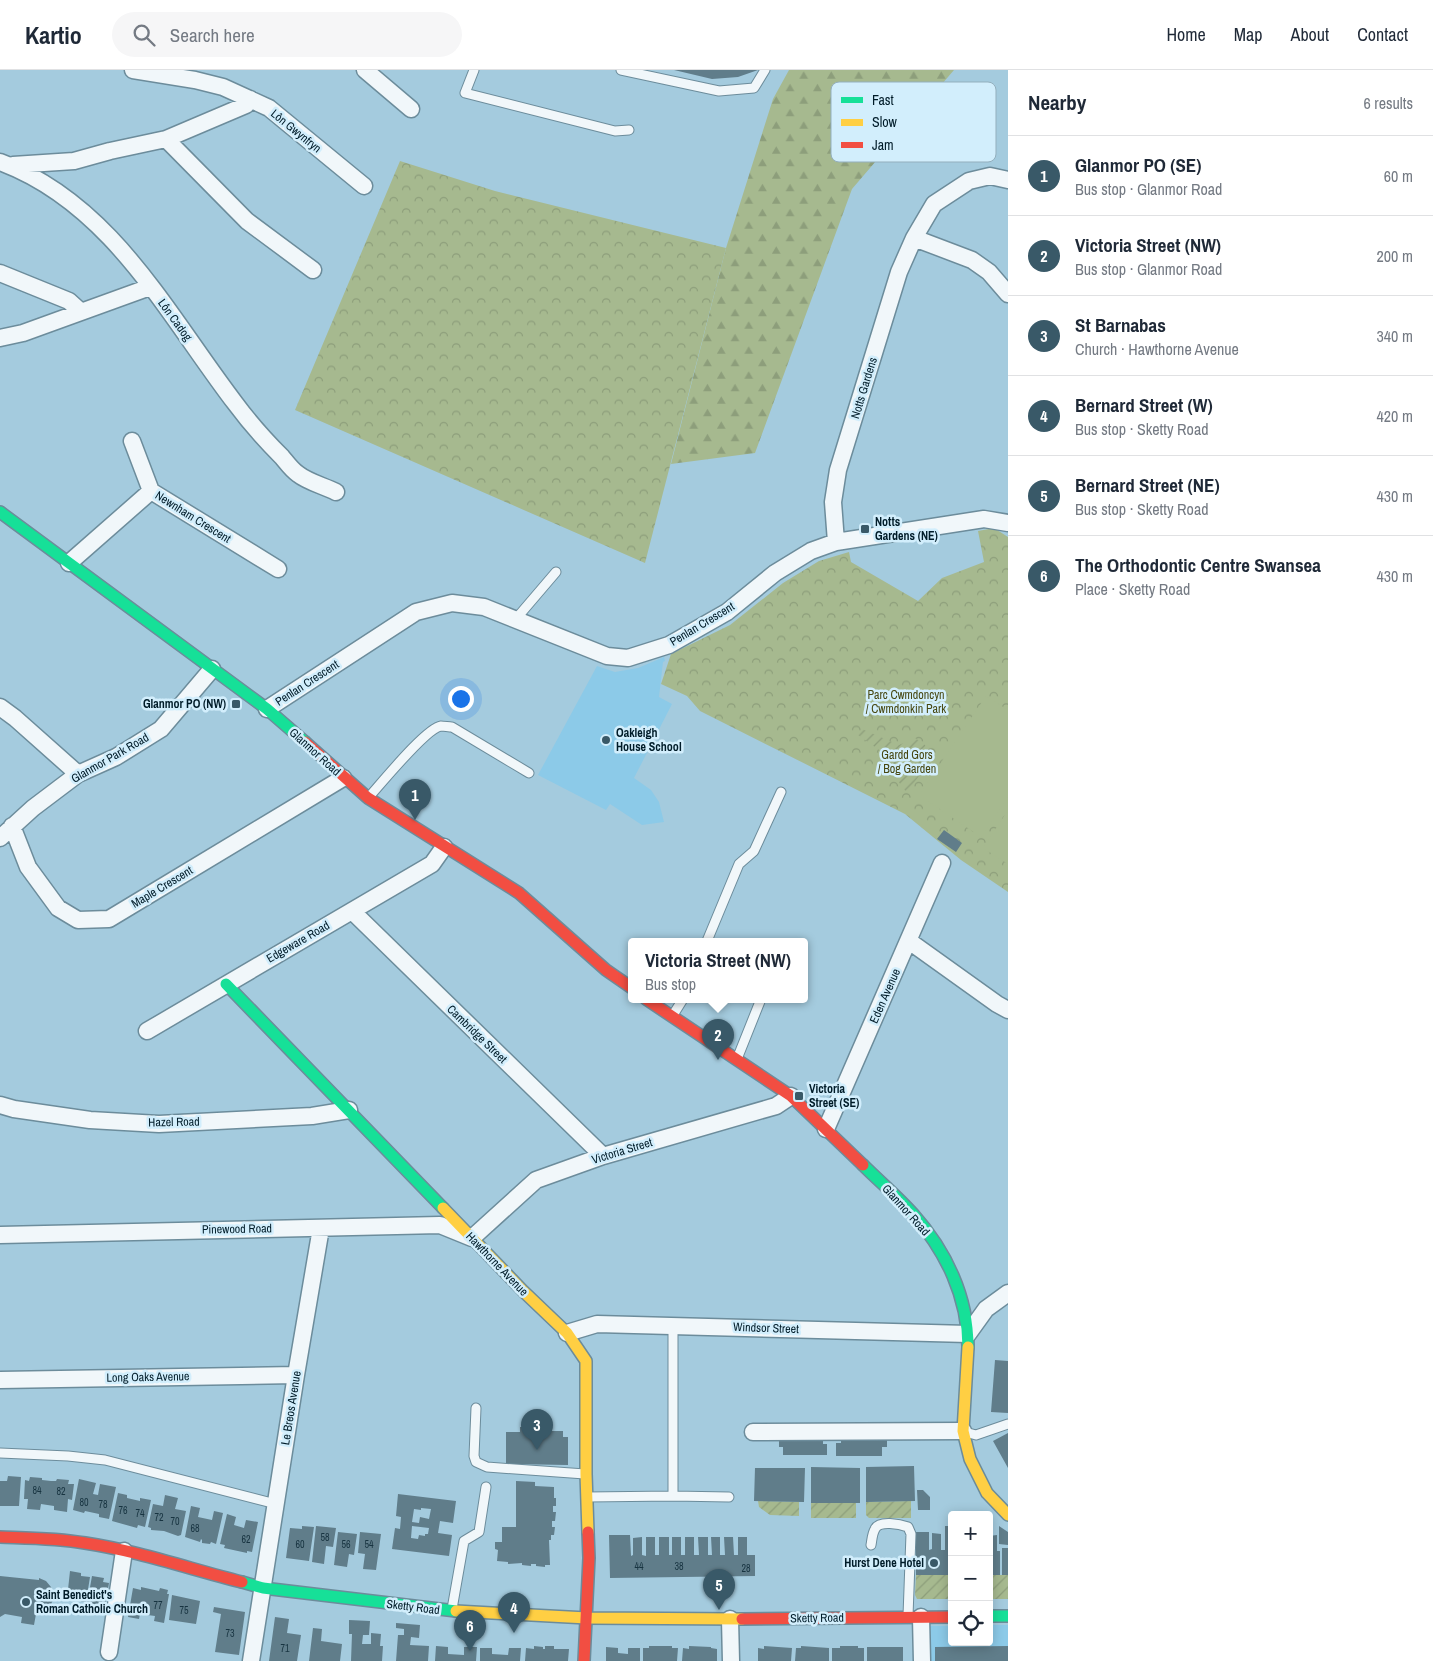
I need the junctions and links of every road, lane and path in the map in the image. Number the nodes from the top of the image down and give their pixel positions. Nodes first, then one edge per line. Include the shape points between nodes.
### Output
1 (133, 70) edge
2 (365, 70) edge
3 (474, 70) edge
4 (621, 70) edge
5 (765, 70) edge
6 (250, 99) junction
7 (411, 109) dead end
8 (629, 130) dead end
9 (166, 139) junction
10 (5, 164) edge
11 (1008, 180) edge
12 (364, 186) dead end
13 (914, 238) junction
14 (313, 270) dead end
15 (0, 273) edge
16 (150, 287) junction
17 (1008, 294) edge
18 (80, 312) junction
19 (0, 338) edge
20 (132, 441) dead end
21 (151, 491) junction
22 (336, 492) dead end
23 (0, 512) edge
24 (1008, 523) edge
25 (836, 542) junction
26 (68, 563) junction
27 (278, 569) dead end
28 (556, 572) dead end
29 (515, 620) junction
30 (212, 670) junction
31 (0, 707) edge
32 (267, 709) junction
33 (530, 773) dead end
34 (78, 774) junction
35 (343, 778) junction
36 (781, 792) dead end
37 (368, 798) junction
38 (12, 826) junction
39 (0, 838) edge
40 (444, 847) junction
41 (942, 863) dead end
42 (352, 911) junction
43 (708, 938) edge
44 (909, 941) junction
45 (226, 984) junction
46 (628, 985) edge
47 (652, 1003) edge
48 (681, 1003) edge
49 (759, 1003) edge
50 (1008, 1010) edge
51 (672, 1017) junction
52 (147, 1030) dead end
53 (737, 1059) junction
54 (791, 1096) junction
55 (0, 1105) edge
56 (349, 1110) junction
57 (826, 1129) junction
58 (603, 1156) junction
59 (321, 1228) junction
60 (0, 1235) edge
61 (472, 1238) junction
62 (1008, 1293) edge
63 (673, 1326) junction
64 (567, 1333) junction
65 (968, 1334) junction
66 (296, 1375) junction
67 (0, 1380) edge
68 (476, 1408) dead end
69 (1008, 1424) edge
70 (963, 1431) junction
71 (753, 1432) dead end
72 (0, 1454) edge
73 (586, 1474) junction
74 (486, 1487) dead end
75 (673, 1496) junction
76 (729, 1496) dead end
77 (587, 1497) junction
78 (276, 1504) junction
79 (1008, 1514) edge
80 (0, 1537) edge
81 (871, 1545) dead end
82 (124, 1552) junction
83 (263, 1588) junction
84 (451, 1611) junction
85 (993, 1616) edge
86 (1008, 1616) edge
87 (915, 1617) junction
88 (948, 1617) edge
89 (587, 1618) junction
90 (730, 1619) junction
91 (109, 1652) dead end
92 (252, 1661) edge
93 (584, 1661) edge
94 (731, 1661) edge
95 (922, 1661) edge

1 - 6 street, Lôn Gwynfryn via 195,80 223,87
2 - 7 street
3 - 8 lane via 465,93 615,131
4 - 5 lane via 719,91 754,88
6 - 9 street via 246,105
6 - 12 street, Lôn Gwynfryn via 269,108
9 - 10 street via 74,161
9 - 14 street via 247,221
10 - 16 street, Lôn Cadog via 32,175 78,207 132,261
11 - 13 street, Notts Gardens via 990,176 969,181 934,204
13 - 17 street via 972,260 989,272
13 - 25 street, Notts Gardens via 899,272 838,470 833,502
15 - 18 street via 69,301
16 - 18 street
16 - 22 street, Lôn Cadog via 254,428 298,474
18 - 19 street
20 - 21 street
21 - 26 street, Newnham Crescent
21 - 27 street, Newnham Crescent
23 - 26 street, Glanmor Road
24 - 25 street, Penlan Crescent via 984,519
25 - 29 street, Penlan Crescent via 811,551 775,572 726,612 669,645 628,658 606,656
26 - 30 street, Glanmor Road
28 - 29 lane
29 - 32 street, Penlan Crescent via 484,607 452,603 416,612
30 - 32 street, Glanmor Road
30 - 34 street, Glanmor Park Road via 161,729 116,757
31 - 34 street
32 - 35 street, Glanmor Road
33 - 37 lane via 452,727 440,726 419,742
34 - 38 street, Glanmor Park Road
35 - 37 street, Glanmor Road
35 - 38 street, Maple Crescent via 109,918 78,920 58,908 28,867
36 - 43 lane via 754,851 739,864
37 - 40 street, Glanmor Road
38 - 39 street, Glanmor Park Road
40 - 42 street, Edgeware Road via 432,864
40 - 46 street, Glanmor Road via 519,893 606,970
41 - 44 street, Eden Avenue
42 - 45 street, Edgeware Road
42 - 58 street, Cambridge Street
44 - 50 street
44 - 57 street, Eden Avenue
45 - 52 street, Edgeware Road
45 - 56 street, Hawthorne Avenue
47 - 51 street, Glanmor Road
48 - 51 lane
49 - 53 lane
51 - 53 street, Glanmor Road
53 - 54 street, Glanmor Road
54 - 57 street, Glanmor Road
54 - 58 street, Victoria Street via 776,1106
55 - 56 street, Hazel Road via 90,1120 160,1124 312,1116
56 - 61 street, Hawthorne Avenue
57 - 65 street, Glanmor Road via 913,1214 938,1247 964,1305
58 - 61 street, Victoria Street via 536,1180
59 - 60 street, Pinewood Road
59 - 61 street, Pinewood Road via 440,1225
59 - 66 street, Le Breos Avenue
61 - 64 street, Hawthorne Avenue
62 - 65 street via 986,1309
63 - 64 street, Windsor Street via 597,1324
63 - 65 street, Windsor Street
63 - 75 lane
64 - 73 street, Hawthorne Avenue via 586,1361
65 - 70 street, Glanmor Road
66 - 67 street, Long Oaks Avenue
66 - 78 street, Le Breos Avenue
68 - 73 lane via 476,1462 486,1467
69 - 70 lane via 976,1435
70 - 71 street
70 - 79 street, Glanmor Road via 970,1459 987,1493
72 - 78 lane via 105,1460
73 - 77 street, Hawthorne Avenue
74 - 84 lane via 479,1532 464,1541
75 - 76 lane
75 - 77 lane
77 - 89 street, Hawthorne Avenue
78 - 83 street, Le Breos Avenue
80 - 82 street, Sketty Road via 44,1538
81 - 87 lane via 875,1528 880,1524 908,1527
82 - 83 street, Sketty Road
82 - 91 street
83 - 84 street, Sketty Road
83 - 92 street, Le Breos Avenue
84 - 89 street, Sketty Road
85 - 86 street
87 - 88 street, Sketty Road
87 - 90 street, Sketty Road
87 - 95 street
89 - 90 street, Sketty Road
89 - 93 street, Hawthorne Avenue
90 - 94 street

